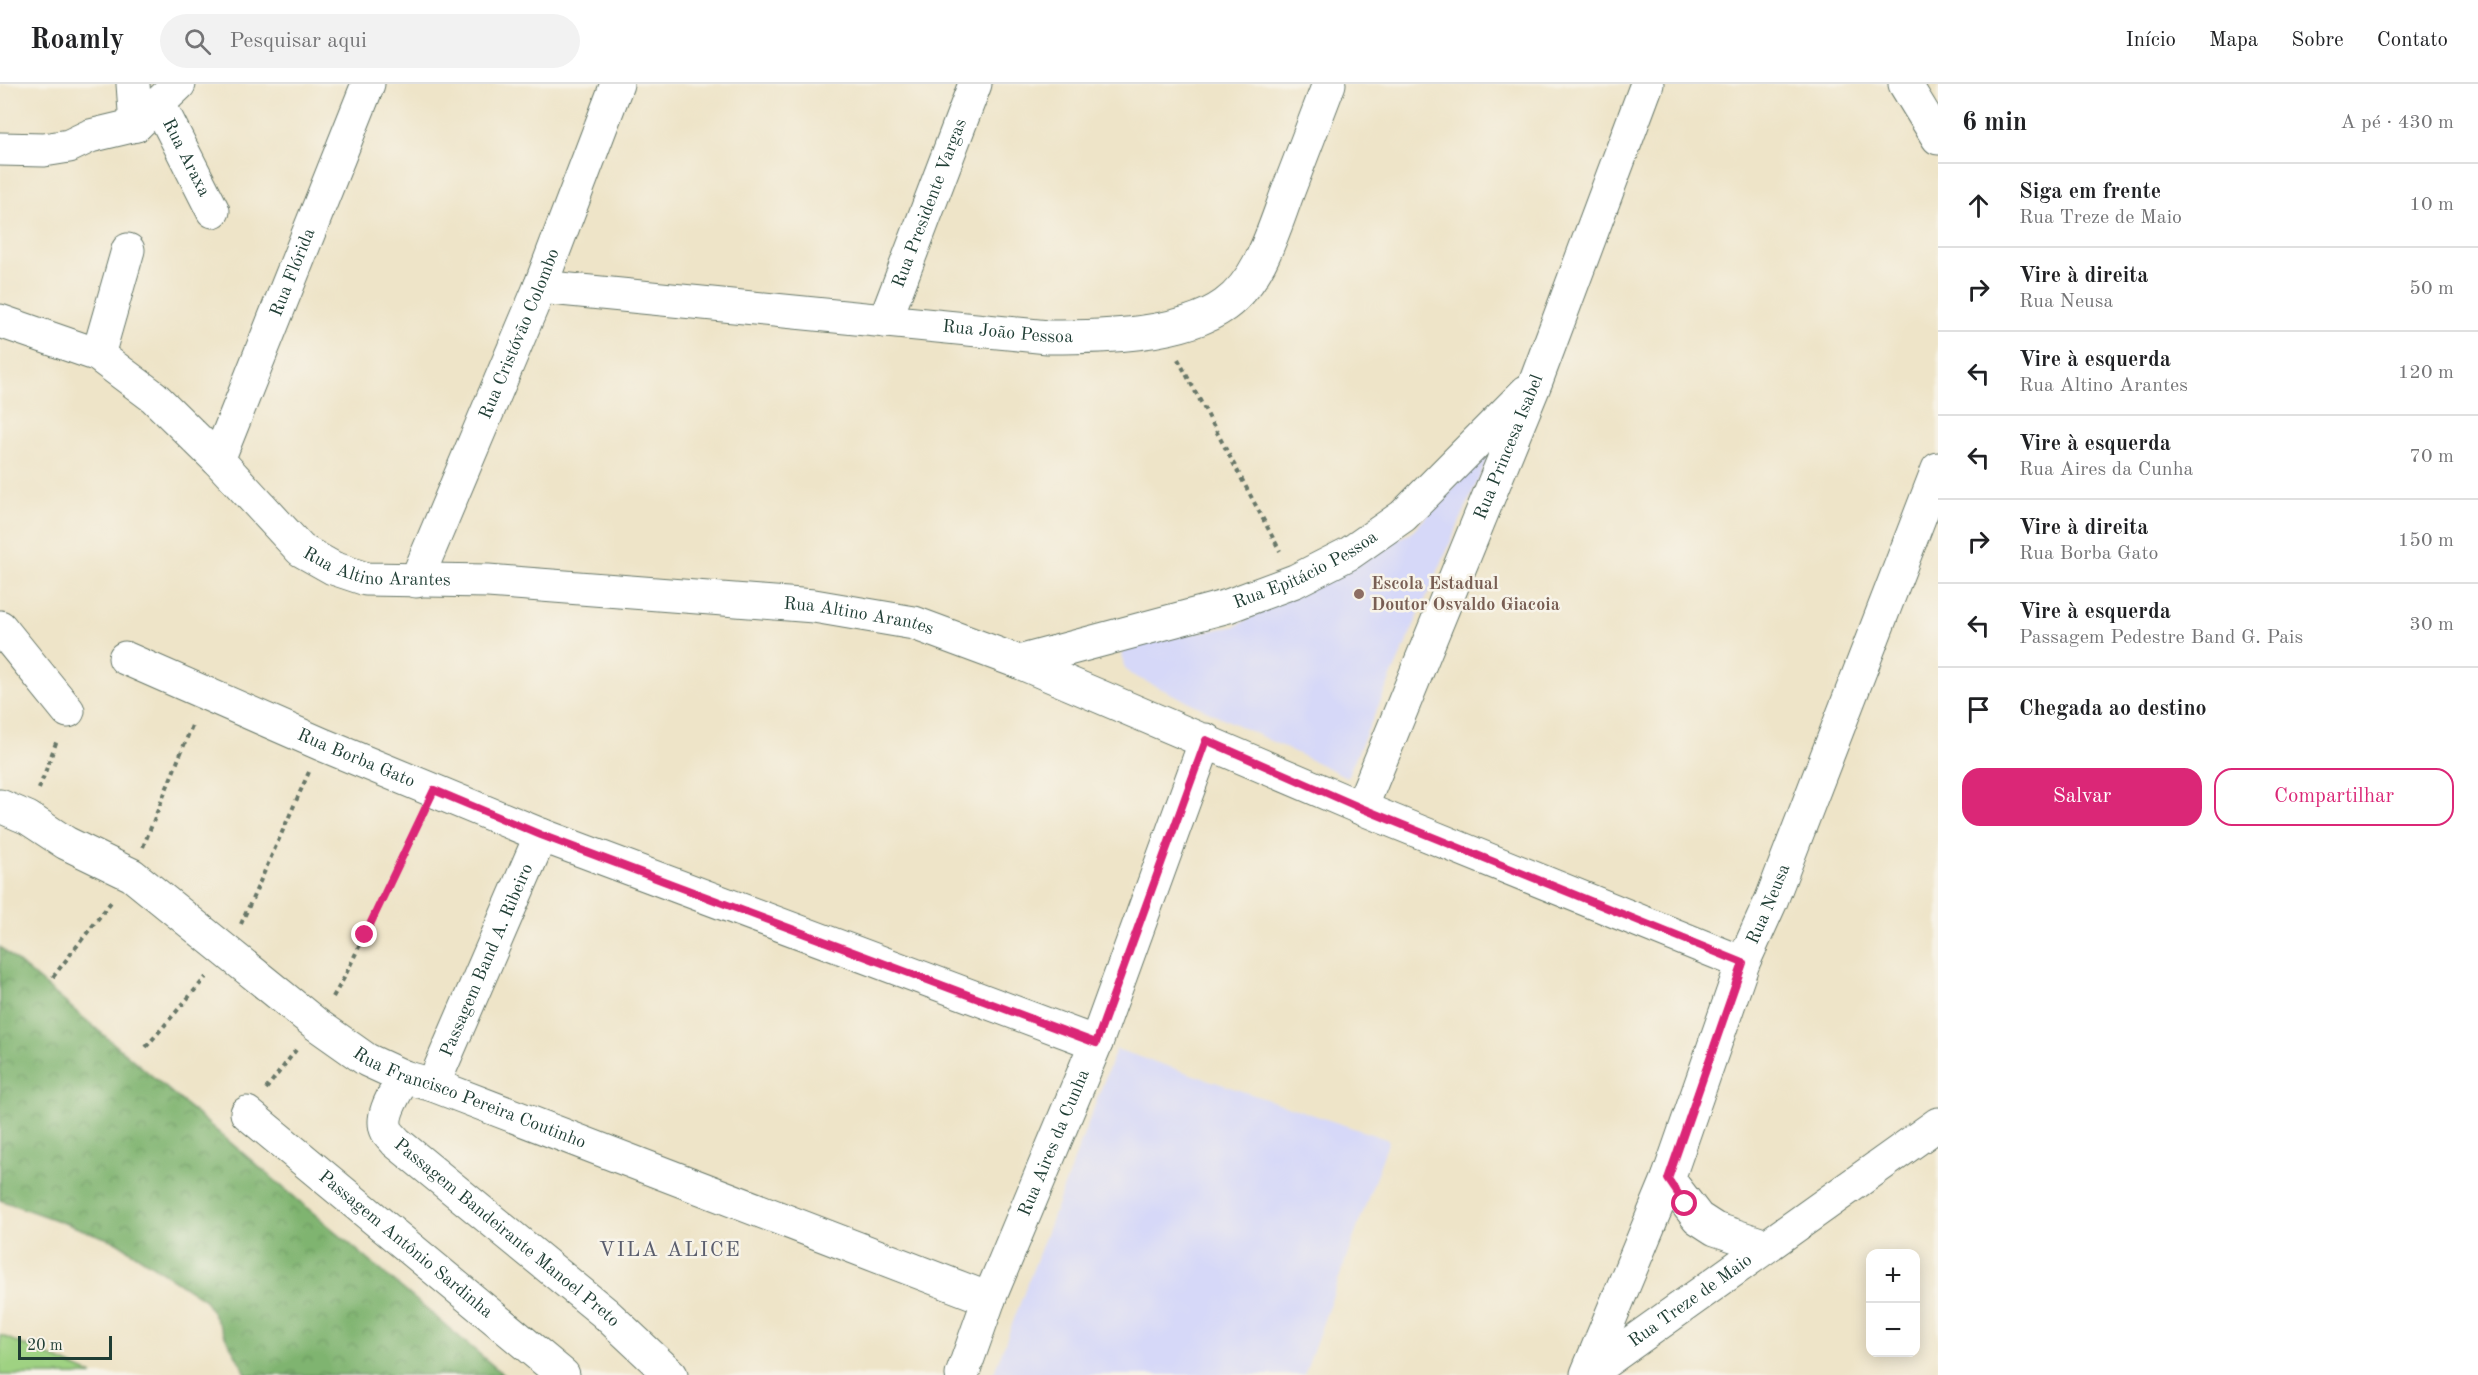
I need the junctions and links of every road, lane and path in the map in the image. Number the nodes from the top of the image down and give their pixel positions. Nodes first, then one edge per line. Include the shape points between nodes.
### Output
1 (133, 84) edge
2 (368, 84) edge
3 (617, 84) edge
4 (975, 84) edge
5 (1329, 84) edge
6 (1647, 84) edge
7 (1905, 84) edge
8 (158, 104) edge
9 (1938, 138) edge
10 (0, 149) edge
11 (213, 211) dead end
12 (128, 250) dead end
13 (540, 287) junction
14 (0, 321) edge
15 (885, 321) junction
16 (1162, 328) junction
17 (98, 356) junction
18 (1536, 381) junction
19 (218, 460) junction
20 (1938, 469) edge
21 (416, 581) junction
22 (1295, 581) junction
23 (0, 627) edge
24 (125, 658) dead end
25 (1019, 662) junction
26 (68, 711) dead end
27 (1206, 740) junction
28 (321, 744) junction
29 (434, 790) junction
30 (0, 806) edge
31 (1361, 808) junction
32 (541, 835) junction
33 (228, 953) junction
34 (1743, 963) junction
35 (316, 1024) junction
36 (1096, 1043) junction
37 (146, 1047) dead end
38 (419, 1081) junction
39 (247, 1113) joint
40 (1938, 1124) edge
41 (1668, 1179) junction
42 (1766, 1246) junction
43 (989, 1299) junction
44 (563, 1375) edge
45 (671, 1375) edge
46 (962, 1375) edge
47 (1587, 1375) edge

1 - 8 street
2 - 19 street, Rua Flórida
3 - 13 street, Rua Cristóvão Colombo
4 - 15 street, Rua Presidente Vargas
5 - 16 street, Rua João Pessoa via 1267,246 1250,280 1225,305 1196,320
6 - 18 street, Rua Princesa Isabel
7 - 9 street
8 - 10 street via 61,148
8 - 11 street, Rua Araxa
12 - 17 street
13 - 15 street, Rua João Pessoa
13 - 21 street, Rua Cristóvão Colombo
14 - 17 street, Rua Altino Arantes
15 - 16 street, Rua João Pessoa via 1048,337 1104,337
16 - 22 path
17 - 19 street, Rua Altino Arantes via 154,396
18 - 22 street, Rua Epitácio Pessoa via 1403,516 1350,553
18 - 31 street, Rua Princesa Isabel
19 - 21 street, Rua Altino Arantes via 301,549 317,559 366,579
20 - 34 street, Rua Neusa via 1771,901
21 - 25 street, Rua Altino Arantes via 488,581 814,606 914,623
22 - 25 street, Rua Epitácio Pessoa via 1228,606
23 - 26 street
24 - 28 street, Rua Borba Gato
25 - 27 street, Rua Altino Arantes
27 - 31 street, Rua Altino Arantes
27 - 36 street, Rua Aires da Cunha
28 - 29 street, Rua Borba Gato
28 - 33 path
29 - 32 street, Rua Borba Gato
29 - 35 path via 344,978
30 - 33 street, Rua Francisco Pereira Coutinho via 132,875
31 - 34 street, Rua Altino Arantes
32 - 36 street, Rua Borba Gato
32 - 38 street, Passagem Band A. Ribeiro
33 - 35 street, Rua Francisco Pereira Coutinho
33 - 37 path
34 - 41 street, Rua Neusa
35 - 38 street, Rua Francisco Pereira Coutinho via 367,1060
35 - 39 path
36 - 43 street, Rua Aires da Cunha
38 - 43 street, Rua Francisco Pereira Coutinho
38 - 45 street, Passagem Bandeirante Manoel Preto via 388,1110 387,1131 396,1142 605,1313
39 - 44 street, Passagem Antônio Sardinha
40 - 42 street, Rua Treze de Maio
41 - 42 street, Rua Treze de Maio via 1698,1218 1714,1230
41 - 47 street, Rua Neusa
42 - 47 street, Rua Treze de Maio
43 - 46 street, Rua Aires da Cunha

